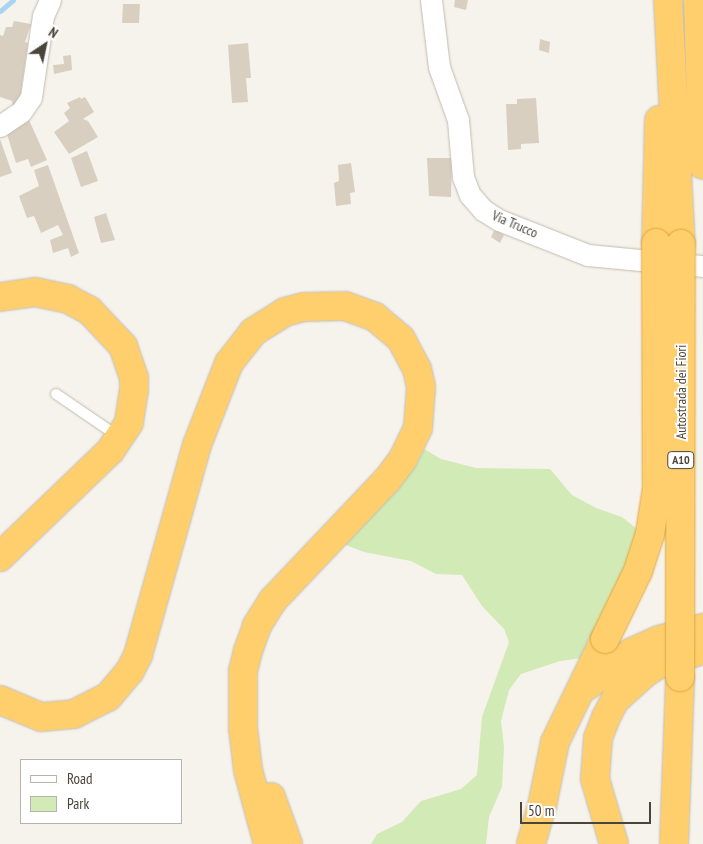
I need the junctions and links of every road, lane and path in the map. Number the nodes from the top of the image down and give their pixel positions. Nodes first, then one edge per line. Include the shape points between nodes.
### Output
1 (50, 0) edge
2 (431, 0) edge
3 (698, 0) edge
4 (669, 10) edge
5 (0, 126) edge
6 (703, 165) edge
7 (669, 243) junction
8 (703, 266) edge
9 (0, 296) edge
10 (56, 394) dead end
11 (121, 438) junction
12 (0, 557) edge
13 (703, 628) edge
14 (703, 650) edge
15 (580, 692) junction
16 (0, 700) edge
17 (243, 728) junction
18 (542, 806) junction
19 (268, 844) edge
20 (288, 844) edge
21 (530, 844) edge
22 (546, 844) edge
23 (614, 844) edge
24 (674, 844) edge

1 - 5 street via 43,16 31,97 21,112
2 - 8 street, Via Trucco via 439,67 458,120 464,177 470,195 483,210 499,220 588,255
3 - 6 highway
4 - 7 highway, Autostrada dei Fiori / A10
7 - 15 highway, bridge via 657,489 650,534 638,572
7 - 24 highway, Autostrada dei Fiori / A10, bridge via 680,677
9 - 11 highway via 35,292 68,299 88,310 114,335 123,346 134,378 132,409
10 - 11 lane
11 - 12 highway via 99,464
13 - 15 highway via 659,640 632,652
14 - 23 highway via 661,663 644,673 616,700 606,717 598,738 595,779
15 - 18 highway via 555,742
16 - 17 highway via 28,713 59,717 93,706 120,684 138,655 197,445 229,363 253,332 285,312 304,307 345,306 375,317 400,339 412,356 421,387 418,428 403,459 386,480 291,578 257,626 243,671
17 - 19 highway via 248,770
17 - 20 highway
18 - 21 highway
18 - 22 highway

